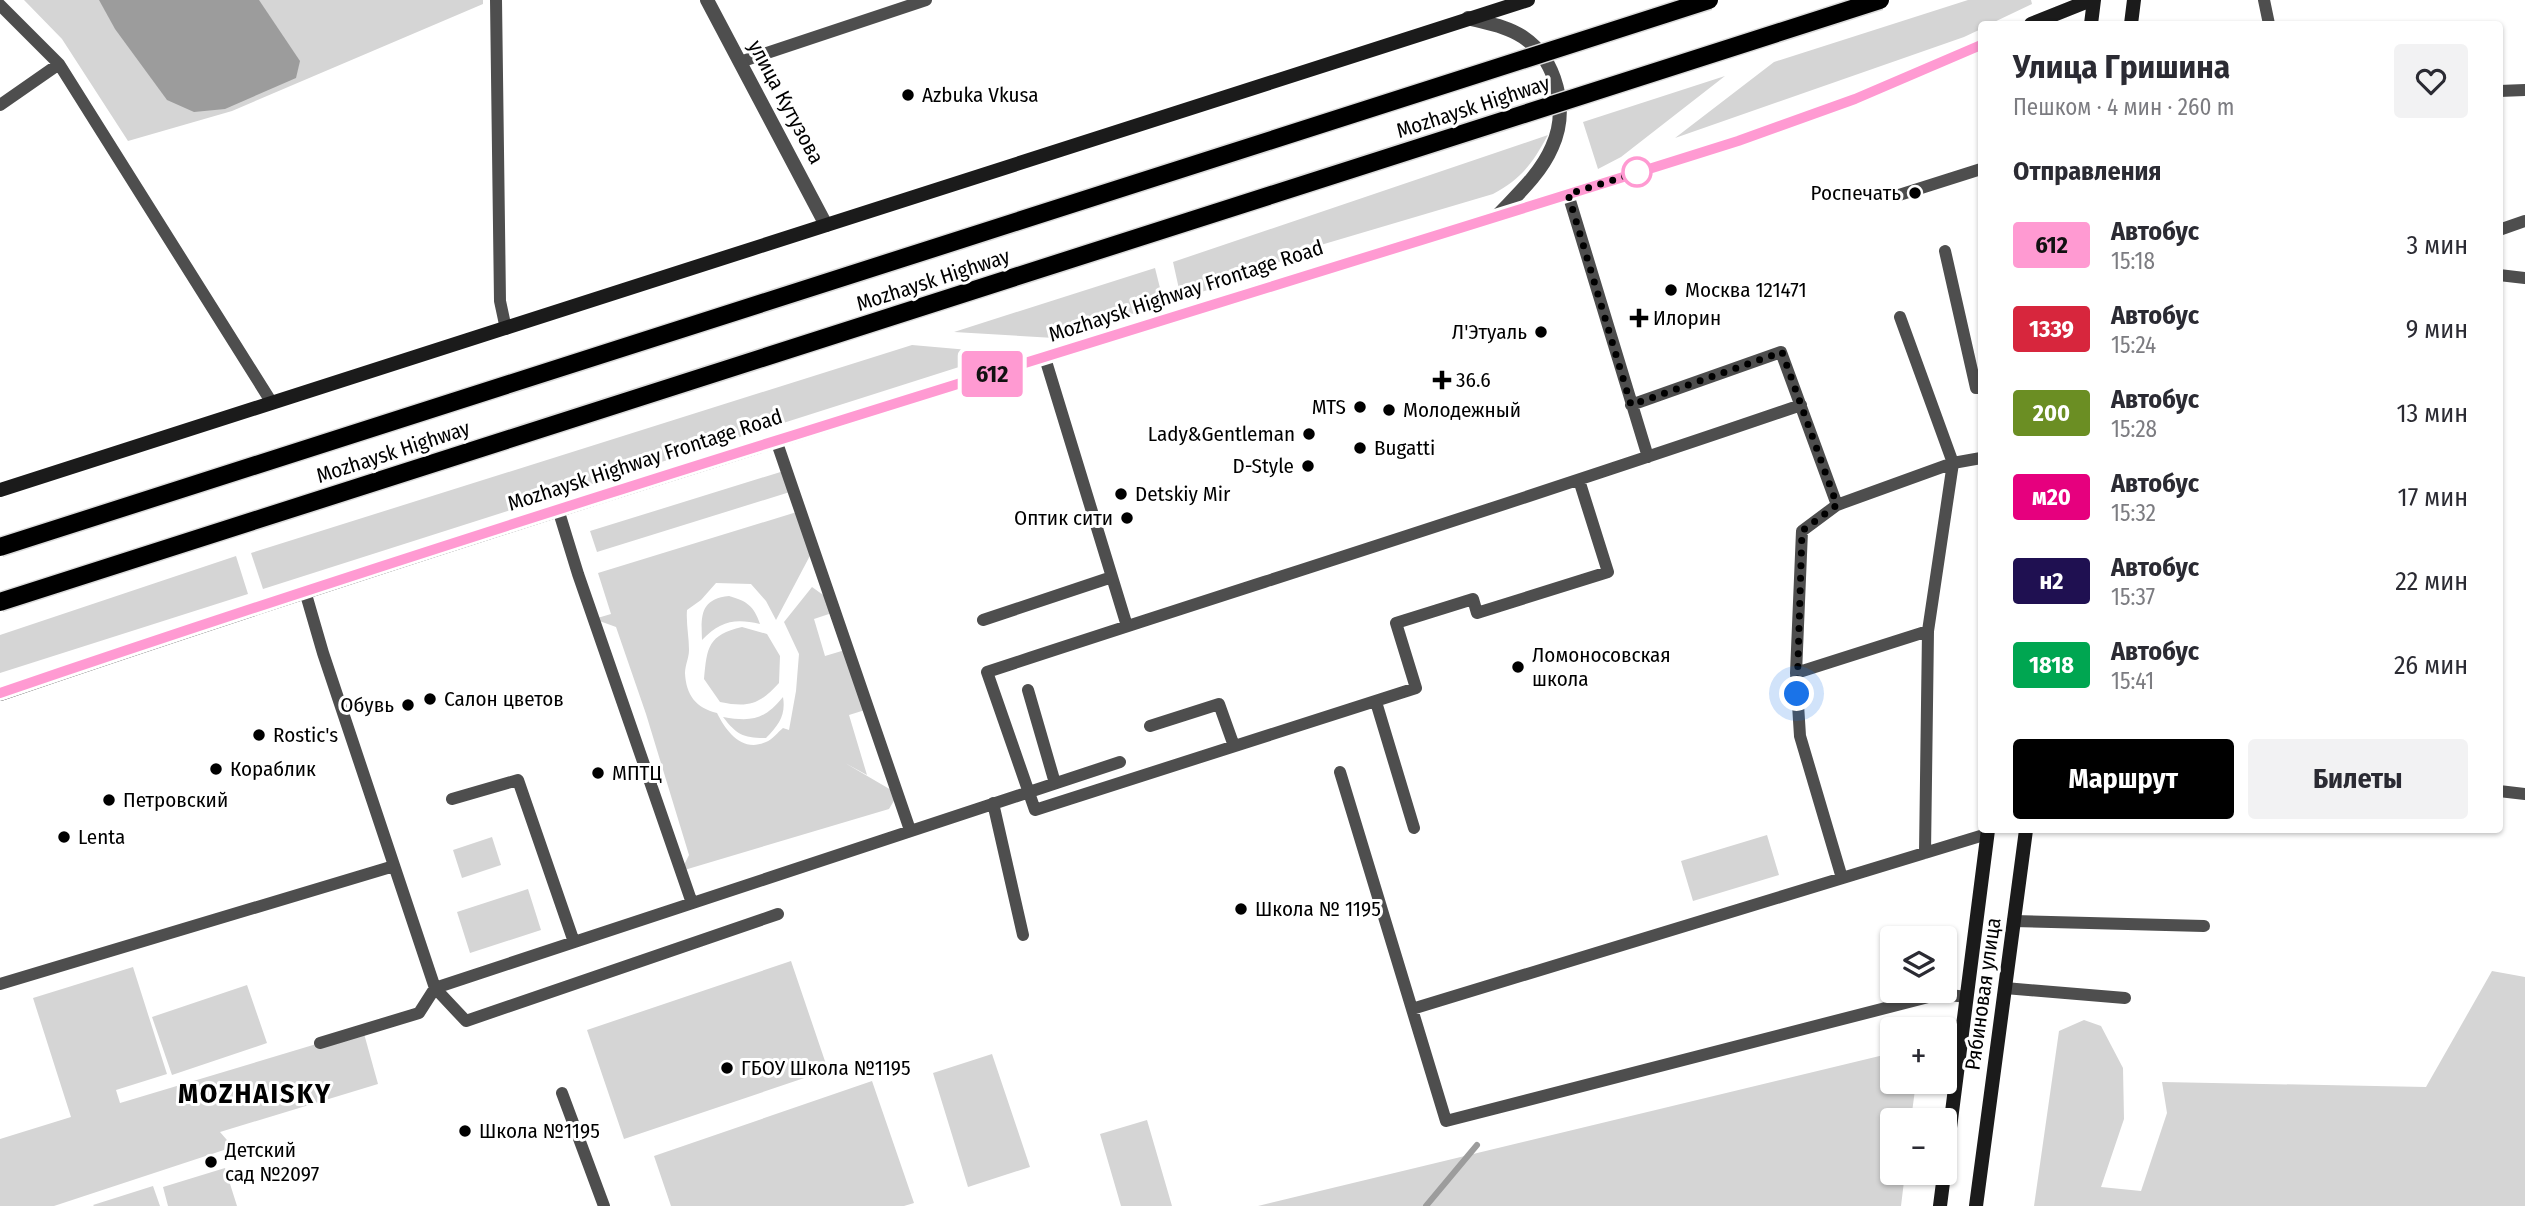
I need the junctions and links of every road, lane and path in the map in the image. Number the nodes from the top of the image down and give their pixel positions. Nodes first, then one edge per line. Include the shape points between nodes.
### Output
1 (496, 0) edge
2 (707, 0) edge
3 (926, 0) edge
4 (1709, 0) edge
5 (1880, 0) edge
6 (2093, 0) edge
7 (2133, 0) edge
8 (2264, 0) edge
9 (1524, 1) edge
10 (0, 5) edge
11 (1468, 18) junction
12 (2039, 21) edge
13 (2091, 21) edge
14 (2131, 21) edge
15 (2268, 21) edge
16 (1978, 46) edge
17 (740, 62) junction
18 (59, 64) junction
19 (2525, 89) edge
20 (2503, 91) edge
21 (0, 105) edge
22 (1978, 170) edge
23 (1568, 194) junction
24 (1899, 195) dead end
25 (1499, 214) junction
26 (2525, 220) edge
27 (826, 225) junction
28 (2503, 228) edge
29 (1945, 251) dead end
30 (2503, 275) edge
31 (2525, 278) edge
32 (1900, 317) dead end
33 (506, 329) junction
34 (1045, 358) junction
35 (1978, 388) edge
36 (272, 403) junction
37 (1631, 405) junction
38 (1801, 405) junction
39 (776, 440) junction
40 (1648, 457) junction
41 (1978, 459) edge
42 (1954, 463) junction
43 (1579, 480) junction
44 (0, 490) edge
45 (1837, 505) junction
46 (558, 509) junction
47 (0, 547) edge
48 (1112, 577) junction
49 (305, 591) junction
50 (0, 602) edge
51 (983, 620) dead end
52 (1127, 626) junction
53 (1928, 631) junction
54 (1796, 673) junction
55 (1028, 690) dead end
56 (0, 694) edge
57 (1376, 702) junction
58 (1150, 726) dead end
59 (1234, 746) junction
60 (1120, 762) dead end
61 (1339, 772) dead end
62 (1055, 783) junction
63 (2503, 791) edge
64 (1028, 792) junction
65 (2525, 794) edge
66 (452, 799) dead end
67 (993, 803) junction
68 (1414, 828) dead end
69 (910, 830) junction
70 (1985, 833) edge
71 (1988, 833) edge
72 (2025, 833) edge
73 (1925, 853) junction
74 (394, 866) junction
75 (1842, 878) junction
76 (692, 903) junction
77 (778, 914) dead end
78 (2013, 921) junction
79 (2204, 926) dead end
80 (1023, 935) dead end
81 (574, 942) junction
82 (0, 984) edge
83 (435, 988) junction
84 (2005, 988) junction
85 (1966, 997) junction
86 (2126, 998) dead end
87 (1412, 1009) junction
88 (320, 1043) dead end
89 (562, 1093) dead end
90 (604, 1206) edge
91 (1940, 1206) edge
92 (1976, 1206) edge

1 - 33 lane via 500,301
2 - 17 street, улица Кутузова
3 - 17 lane
4 - 47 main road, Mozhaysk Highway, bridge
5 - 50 main road, Mozhaysk Highway, bridge
6 - 12 main road
6 - 13 main road
7 - 14 main road
8 - 15 lane
9 - 11 main road
10 - 18 lane
11 - 25 street via 1522,36 1540,51 1558,93 1560,117 1553,147
11 - 27 main road
16 - 23 main road, Mozhaysk Highway Frontage Road via 1738,141
17 - 27 street, улица Кутузова
18 - 21 lane
18 - 36 lane
19 - 20 lane
22 - 24 lane
23 - 25 main road, Mozhaysk Highway Frontage Road
23 - 37 lane
25 - 34 main road, Mozhaysk Highway Frontage Road
26 - 28 lane
27 - 33 main road
29 - 35 lane
30 - 31 lane
32 - 42 lane
33 - 36 main road
34 - 39 main road, Mozhaysk Highway Frontage Road
34 - 48 lane
36 - 44 main road
37 - 38 lane via 1782,352
37 - 40 lane
38 - 40 lane
38 - 45 lane
39 - 46 main road, Mozhaysk Highway Frontage Road
39 - 69 lane
40 - 43 lane
41 - 42 lane
42 - 45 lane
42 - 53 lane
43 - 52 lane
43 - 57 lane via 1608,572 1477,613 1473,598 1396,623 1416,688
45 - 54 lane via 1802,531
46 - 49 main road, Mozhaysk Highway Frontage Road
46 - 76 lane
48 - 51 lane
48 - 52 lane
49 - 56 main road, Mozhaysk Highway Frontage Road
49 - 74 lane
52 - 64 lane via 987,672
53 - 54 lane
53 - 73 lane
54 - 75 lane via 1800,736
55 - 62 lane
57 - 59 lane
57 - 68 lane
58 - 59 lane via 1219,704
59 - 64 lane via 1035,810
60 - 62 lane
61 - 87 lane
62 - 64 lane
63 - 65 lane
64 - 67 lane
66 - 81 lane via 518,780
67 - 69 lane
67 - 80 lane
69 - 76 lane
70 - 73 lane
71 - 85 main road, Рябиновая улица
72 - 78 main road, Рябиновая улица
73 - 75 lane
74 - 82 lane
74 - 83 lane
75 - 87 lane
76 - 81 lane
77 - 83 lane via 466,1021
78 - 79 lane
78 - 84 main road, Рябиновая улица
81 - 83 lane
83 - 88 lane via 419,1013
84 - 86 lane
84 - 92 main road, Рябиновая улица
85 - 87 lane via 1940,994 1446,1121
85 - 91 main road, Рябиновая улица
89 - 90 lane

